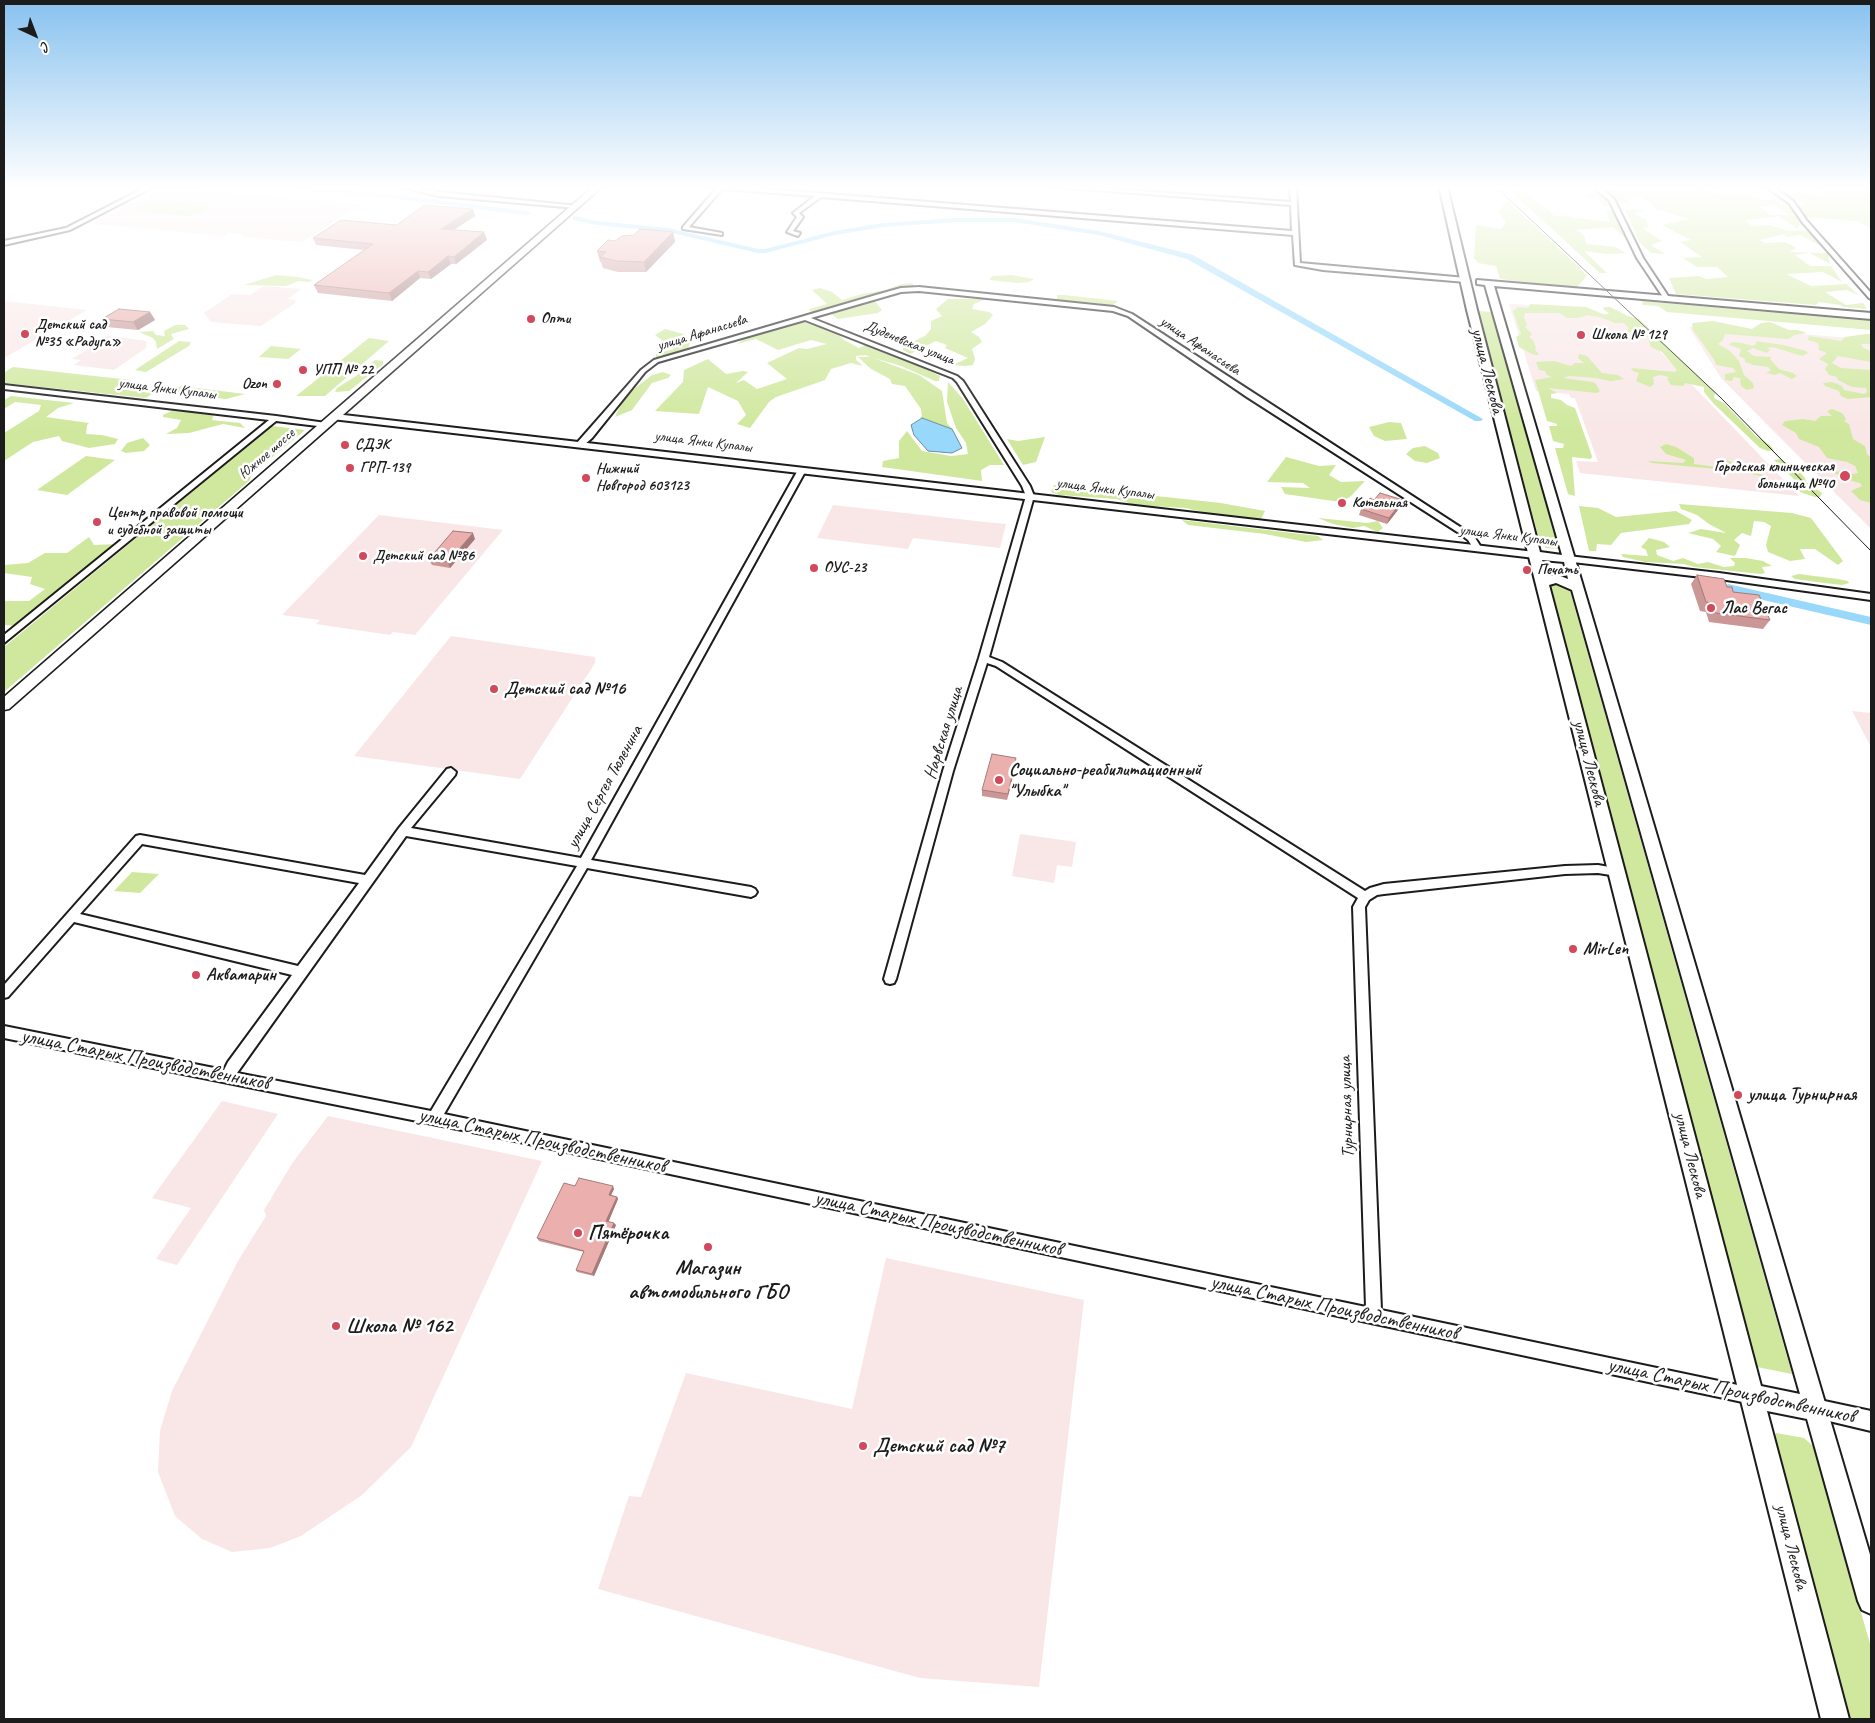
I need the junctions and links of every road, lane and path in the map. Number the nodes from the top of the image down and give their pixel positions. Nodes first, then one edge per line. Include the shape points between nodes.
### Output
1 (506, 266) edge
2 (1313, 266) edge
3 (1463, 266) edge
4 (1646, 266) edge
5 (1844, 266) edge
6 (1466, 280) junction
7 (1489, 282) junction
8 (1482, 297) junction
9 (1871, 297) edge
10 (1667, 299) junction
11 (1871, 316) edge
12 (804, 317) junction
13 (4, 387) edge
14 (276, 418) junction
15 (331, 421) junction
16 (580, 444) junction
17 (802, 470) junction
18 (1030, 496) junction
19 (1478, 549) junction
20 (1535, 555) junction
21 (1568, 559) junction
22 (1542, 583) junction
23 (1576, 587) junction
24 (1871, 597) edge
25 (4, 640) edge
26 (984, 658) junction
27 (4, 705) edge
28 (451, 772) dead end
29 (403, 831) junction
30 (584, 863) junction
31 (1617, 872) junction
32 (368, 880) junction
33 (751, 892) dead end
34 (1365, 897) junction
35 (71, 917) junction
36 (302, 972) junction
37 (890, 979) dead end
38 (4, 993) edge
39 (4, 1032) edge
40 (228, 1077) junction
41 (434, 1119) junction
42 (1374, 1316) junction
43 (1752, 1396) junction
44 (1815, 1409) junction
45 (1871, 1421) edge
46 (1871, 1601) edge
47 (1835, 1719) edge

1 - 15 main road, Южное шоссе
2 - 6 street
3 - 6 main road, улица Лескова
4 - 10 street
5 - 9 street
6 - 7 main road
6 - 8 main road
6 - 8 main road, улица Лескова
7 - 8 main road
7 - 10 main road
8 - 20 main road, улица Лескова
8 - 21 main road, улица Лескова
10 - 11 main road
12 - 16 street, улица Афанасьева via 656,361 643,371
12 - 18 street, Дуденевская улица via 955,376
12 - 19 street, улица Афанасьева via 909,289 1122,311 1462,531
13 - 14 street, улица Янки Купалы
14 - 15 street, улица Янки Купалы
14 - 25 street
15 - 16 street, улица Янки Купалы
15 - 27 main road, Южное шоссе
16 - 17 street, улица Янки Купалы
17 - 18 street, улица Янки Купалы
17 - 30 street, улица Сергея Тюленина
18 - 19 street, улица Янки Купалы
18 - 26 street, Нарвская улица
19 - 20 street, улица Янки Купалы
20 - 21 main road, улица Янки Купалы
20 - 22 main road, улица Лескова
21 - 23 main road, улица Лескова
21 - 24 street, улица Янки Купалы
22 - 23 main road via 1558,579
22 - 31 main road, улица Лескова
23 - 44 main road, улица Лескова
26 - 34 street via 999,664
26 - 37 street, Нарвская улица via 948,772
28 - 29 street
29 - 30 street
29 - 32 street
30 - 33 street
30 - 41 street, улица Сергея Тюленина
31 - 34 street via 1565,870 1384,889
31 - 43 main road, улица Лескова
32 - 35 street via 140,839
32 - 36 street
34 - 42 street, Турнирная улица via 1359,907
35 - 36 street
35 - 38 street
36 - 40 street
39 - 40 street, улица Старых Производственников
40 - 41 street, улица Старых Производственников
41 - 42 street, улица Старых Производственников
42 - 43 street, улица Старых Производственников
43 - 44 main road, улица Старых Производственников
43 - 47 main road, улица Лескова
44 - 45 street, улица Старых Производственников
44 - 46 main road, улица Лескова

